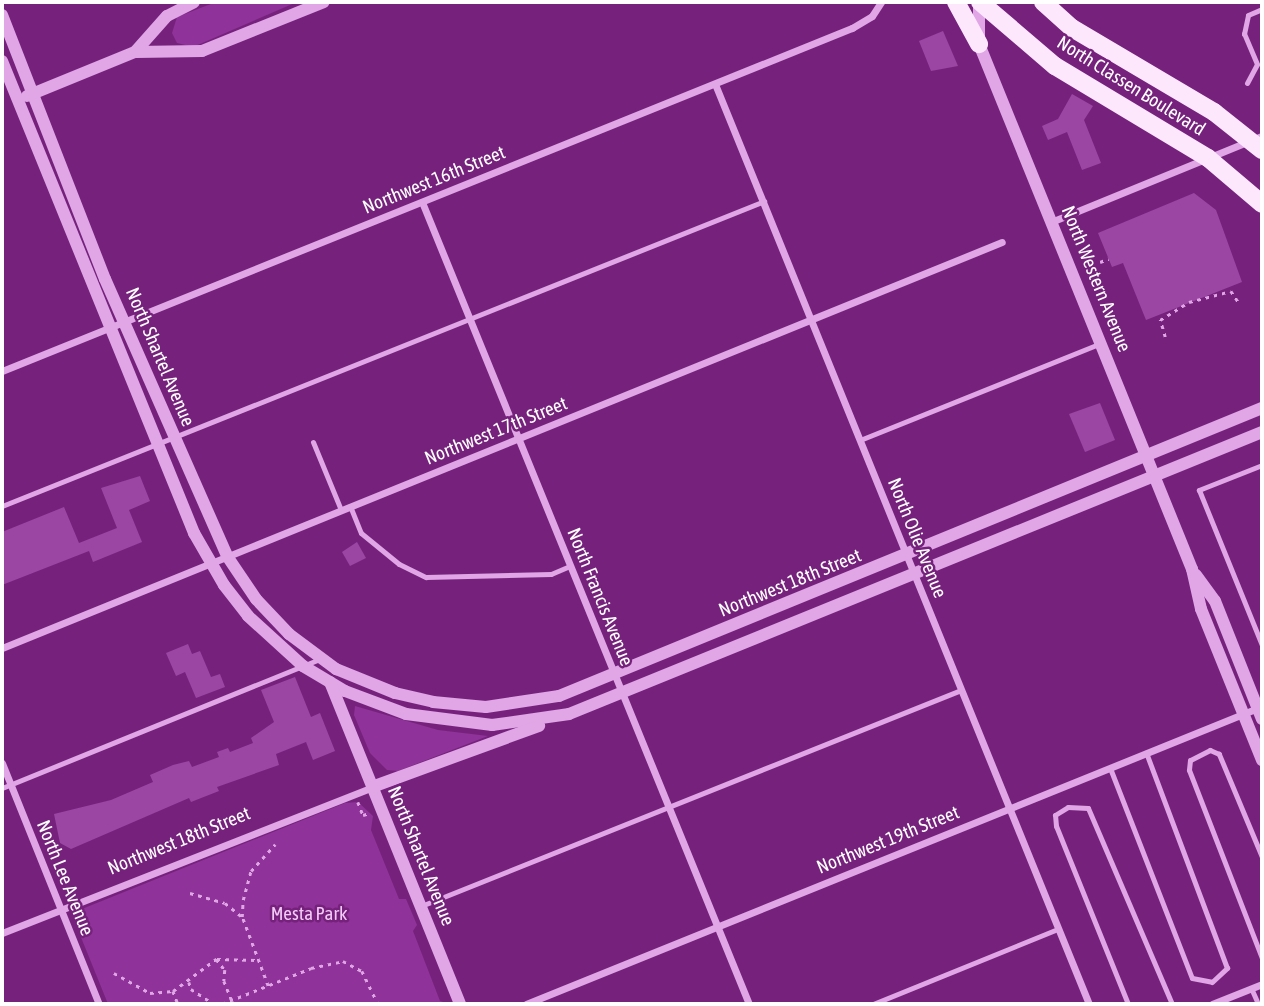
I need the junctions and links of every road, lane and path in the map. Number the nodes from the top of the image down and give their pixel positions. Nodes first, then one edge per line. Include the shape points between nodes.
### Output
1 (194, 2) edge
2 (881, 2) edge
3 (956, 2) edge
4 (979, 2) edge
5 (1045, 2) edge
6 (317, 3) edge
7 (1262, 9) edge
8 (2, 15) edge
9 (979, 44) junction
10 (8, 47) edge
11 (135, 52) junction
12 (2, 61) edge
13 (1247, 83) dead end
14 (715, 84) junction
15 (33, 94) junction
16 (17, 100) junction
17 (1259, 142) edge
18 (1208, 158) junction
19 (764, 201) junction
20 (422, 202) junction
21 (1262, 204) edge
22 (1051, 222) junction
23 (1002, 242) dead end
24 (1108, 259) dead end
25 (1100, 262) dead end
26 (1239, 303) dead end
27 (469, 317) junction
28 (812, 320) junction
29 (126, 322) junction
30 (109, 328) junction
31 (1165, 337) dead end
32 (1101, 343) junction
33 (2, 371) edge
34 (1262, 408) edge
35 (1239, 417) junction
36 (1262, 432) edge
37 (173, 437) junction
38 (1247, 438) junction
39 (518, 439) junction
40 (860, 440) junction
41 (313, 442) dead end
42 (157, 444) junction
43 (1147, 456) junction
44 (1262, 465) edge
45 (1154, 475) junction
46 (2, 506) edge
47 (350, 506) junction
48 (341, 510) junction
49 (227, 556) junction
50 (907, 557) junction
51 (211, 563) junction
52 (570, 566) junction
53 (1192, 569) junction
54 (913, 572) junction
55 (1262, 645) edge
56 (2, 648) edge
57 (320, 659) junction
58 (303, 666) junction
59 (614, 675) junction
60 (330, 684) junction
61 (961, 690) junction
62 (621, 691) junction
63 (1261, 711) edge
64 (569, 714) junction
65 (1243, 714) junction
66 (1146, 753) junction
67 (1262, 760) edge
68 (2, 763) edge
69 (1110, 768) junction
70 (10, 785) junction
71 (372, 787) junction
72 (2, 788) edge
73 (358, 802) dead end
74 (668, 807) junction
75 (1009, 809) junction
76 (370, 813) dead end
77 (275, 844) dead end
78 (1262, 857) edge
79 (190, 893) dead end
80 (420, 906) junction
81 (61, 909) junction
82 (242, 917) junction
83 (717, 926) junction
84 (1058, 929) junction
85 (2, 933) edge
86 (1262, 958) edge
87 (216, 959) junction
88 (258, 960) junction
89 (114, 973) dead end
90 (189, 982) junction
91 (1262, 984) edge
92 (268, 986) junction
93 (1251, 988) junction
94 (173, 991) junction
95 (232, 1000) junction
96 (99, 1004) edge
97 (178, 1004) edge
98 (214, 1004) edge
99 (222, 1004) edge
100 (378, 1004) edge
101 (460, 1004) edge
102 (526, 1004) edge
103 (749, 1004) edge
104 (873, 1004) edge
105 (1089, 1004) edge
106 (1128, 1004) edge
107 (1172, 1004) edge
108 (1212, 1004) edge
109 (1258, 1004) edge

1 - 11 street via 167,16
2 - 14 street, Northwest 16th Street via 875,13 852,28
3 - 9 main road
4 - 9 street, North Western Avenue
4 - 18 main road, North Classen Boulevard via 1055,66
5 - 17 main road, North Classen Boulevard via 1072,28
6 - 11 street via 202,51
7 - 13 lane via 1248,15 1244,34 1257,64
8 - 10 street, North Shartel Avenue
9 - 22 street, North Western Avenue
10 - 15 street, North Shartel Avenue
11 - 15 street
12 - 16 street, North Shartel Avenue
14 - 19 street, North Olie Avenue
14 - 20 street, Northwest 16th Street
15 - 16 street
15 - 29 street, North Shartel Avenue
16 - 30 street, North Shartel Avenue
17 - 18 street
18 - 21 main road, North Classen Boulevard
18 - 22 street
19 - 27 lane
19 - 28 street, North Olie Avenue
20 - 27 street, North Francis Avenue
20 - 29 street, Northwest 16th Street
22 - 32 street, North Western Avenue
23 - 28 street, Northwest 17th Street
24 - 25 path
26 - 31 path via 1231,291 1189,302 1160,320
27 - 37 lane
27 - 39 street, North Francis Avenue
28 - 39 street, Northwest 17th Street
28 - 40 street, North Olie Avenue
29 - 30 street, Northwest 16th Street
29 - 37 street, North Shartel Avenue
30 - 33 street, Northwest 16th Street
30 - 42 street, North Shartel Avenue
32 - 40 lane
32 - 43 street, North Western Avenue
34 - 35 street, Northwest 18th Street
35 - 38 street
35 - 43 street, Northwest 18th Street
36 - 38 street, Northwest 18th Street
37 - 42 lane
37 - 49 street, North Shartel Avenue
38 - 45 street, Northwest 18th Street
39 - 47 street, Northwest 17th Street
39 - 52 street, North Francis Avenue
40 - 50 street, North Olie Avenue
41 - 48 lane
42 - 46 lane
42 - 51 street, North Shartel Avenue
43 - 45 street, North Western Avenue
43 - 50 street, Northwest 18th Street
44 - 55 lane via 1199,490
45 - 53 street, North Western Avenue
45 - 54 street, Northwest 18th Street
47 - 48 street, Northwest 17th Street
47 - 52 lane via 360,533 399,564 426,577 551,574
48 - 49 street, Northwest 17th Street
49 - 51 street, Northwest 17th Street
49 - 57 street, North Shartel Avenue via 272,618
50 - 54 street, North Olie Avenue
50 - 59 street, Northwest 18th Street
51 - 56 street, Northwest 17th Street
51 - 58 street, North Shartel Avenue via 247,616
52 - 59 street, North Francis Avenue
53 - 63 street, North Western Avenue via 1215,601
53 - 65 street, North Western Avenue via 1200,609
54 - 61 street, North Olie Avenue
54 - 62 street, Northwest 18th Street
57 - 58 lane
57 - 59 street, Northwest 18th Street via 395,693 467,706 545,700
57 - 60 street, North Shartel Avenue
58 - 60 street, North Shartel Avenue
58 - 70 lane
59 - 62 street, North Francis Avenue
60 - 64 street, Northwest 18th Street via 374,704 445,722 519,723
60 - 71 street, North Shartel Avenue
61 - 74 lane
61 - 75 street, North Olie Avenue
62 - 64 street, Northwest 18th Street
62 - 74 street, North Francis Avenue
63 - 65 street, Northwest 19th Street
64 - 71 street
65 - 66 street, Northwest 19th Street
65 - 67 street, North Western Avenue
66 - 69 street, Northwest 19th Street
66 - 69 lane via 1227,968 1212,982 1192,978
68 - 70 street, North Lee Avenue
69 - 75 street, Northwest 19th Street
70 - 72 lane
70 - 81 street, North Lee Avenue
71 - 80 street, North Shartel Avenue
71 - 81 street, Northwest 18th Street
73 - 76 path via 363,815
74 - 80 lane
74 - 83 street, North Francis Avenue
75 - 83 street, Northwest 19th Street
75 - 84 street, North Olie Avenue
77 - 82 path via 251,871
78 - 86 lane via 1219,754 1210,750 1190,760 1189,770
79 - 82 path via 225,903
80 - 101 street, North Shartel Avenue
81 - 85 street, Northwest 18th Street
81 - 96 street, North Lee Avenue
82 - 88 path
83 - 102 street, Northwest 19th Street
83 - 103 street, North Francis Avenue
84 - 104 lane
84 - 105 street, North Olie Avenue
87 - 88 path
87 - 90 path
87 - 95 path via 225,970
88 - 92 path
89 - 94 path via 150,993
90 - 94 path
90 - 98 path via 191,989
91 - 93 street
92 - 95 path
92 - 100 path via 343,961 362,971
93 - 108 street
93 - 109 lane
94 - 97 path
95 - 99 path
106 - 107 lane via 1056,826 1055,815 1068,807 1088,808

